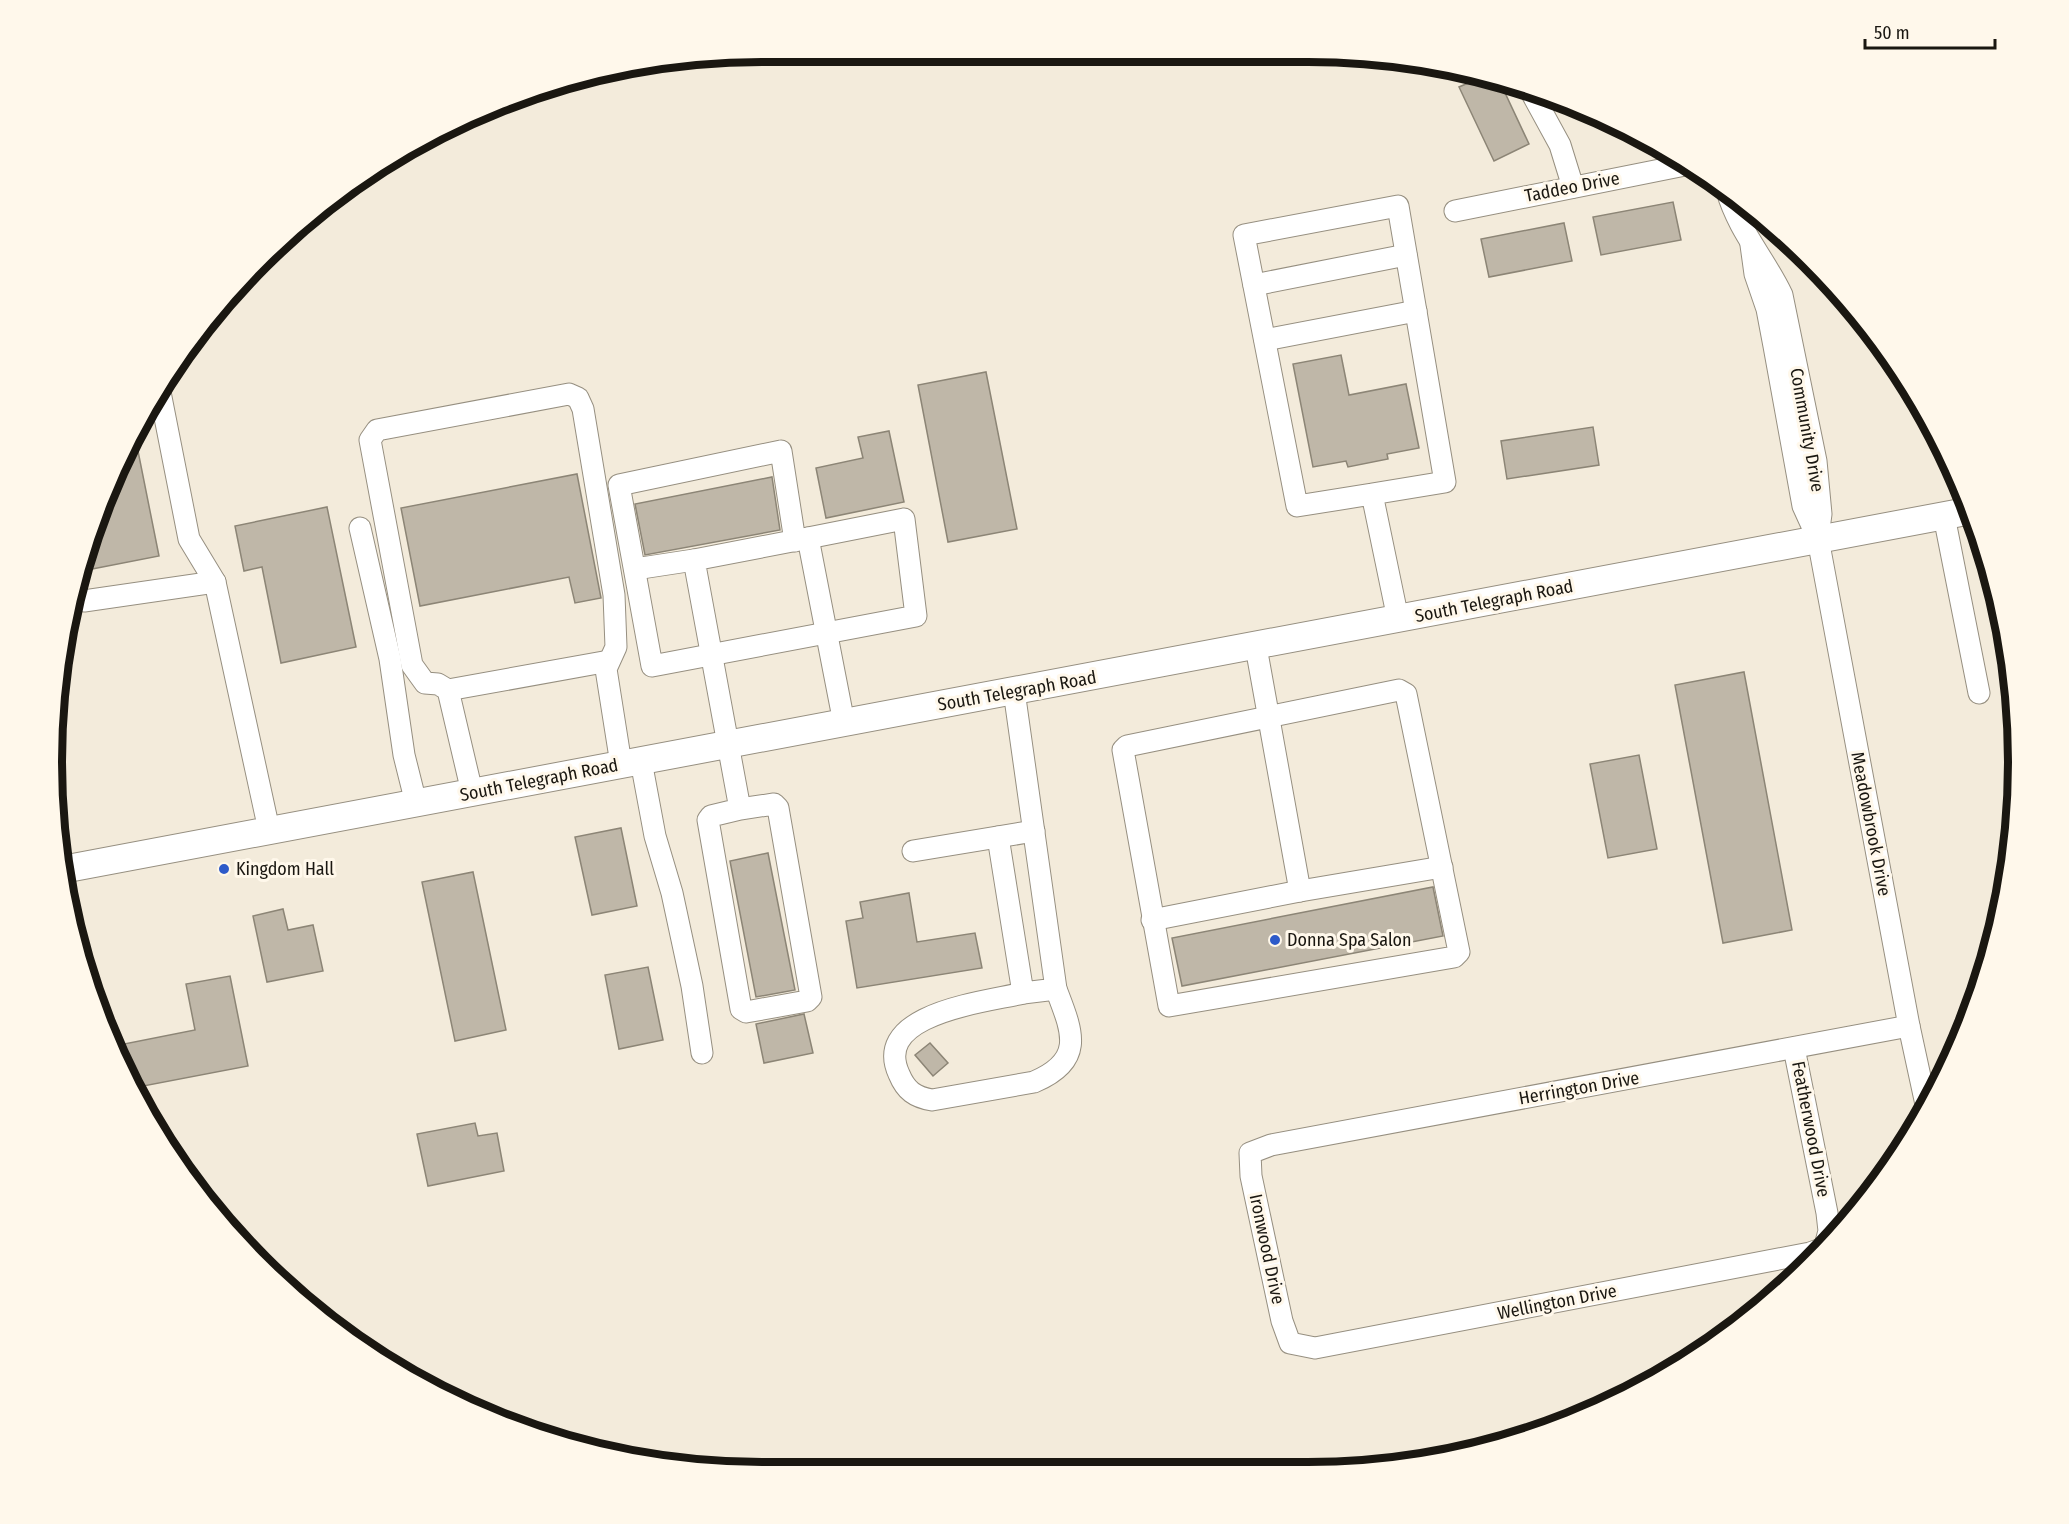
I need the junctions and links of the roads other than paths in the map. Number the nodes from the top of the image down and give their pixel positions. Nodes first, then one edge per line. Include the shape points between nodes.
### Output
1 (1536, 100) edge
2 (1675, 167) edge
3 (1573, 187) junction
4 (1731, 204) edge
5 (1455, 211) dead end
6 (1406, 255) junction
7 (1254, 285) junction
8 (1416, 311) junction
9 (1265, 340) junction
10 (162, 401) edge
11 (1372, 494) junction
12 (1956, 513) edge
13 (360, 528) dead end
14 (1818, 539) junction
15 (801, 540) junction
16 (694, 560) junction
17 (635, 569) junction
18 (215, 582) junction
19 (84, 601) dead end
20 (1398, 619) junction
21 (827, 633) junction
22 (1256, 646) junction
23 (711, 656) junction
24 (609, 661) junction
25 (448, 690) junction
26 (1014, 691) junction
27 (1979, 693) dead end
28 (1269, 719) junction
29 (844, 723) junction
30 (726, 745) junction
31 (631, 763) junction
32 (472, 792) junction
33 (416, 803) junction
34 (740, 809) junction
35 (269, 830) junction
36 (1034, 831) junction
37 (998, 837) junction
38 (913, 851) dead end
39 (1442, 867) junction
40 (70, 868) edge
41 (1300, 891) junction
42 (1152, 920) junction
43 (1056, 989) junction
44 (1023, 993) junction
45 (1909, 1026) junction
46 (1794, 1048) junction
47 (702, 1053) dead end
48 (1924, 1094) edge
49 (1250, 1153) joint
50 (1829, 1229) edge
51 (1805, 1254) edge
52 (1290, 1343) joint

1 - 3 street via 1560,145
2 - 3 street, Taddeo Drive
3 - 5 street, Taddeo Drive
4 - 14 street, Community Drive via 1782,295 1790,379 1816,461 1821,514
6 - 7 street
6 - 7 street via 1398,206 1244,235
6 - 8 street
7 - 9 street
8 - 9 street
8 - 11 street via 1445,482
9 - 11 street via 1297,506
10 - 18 street via 189,539
11 - 20 street
12 - 14 main road, South Telegraph Road
12 - 27 street
13 - 33 street via 390,659 404,755
14 - 20 main road, South Telegraph Road
14 - 45 street, Meadowbrook Drive
15 - 16 street
15 - 17 street via 781,451 619,485
15 - 21 street
15 - 21 street via 904,519 916,616
16 - 17 street
16 - 23 street
17 - 23 street via 652,666
18 - 19 street
18 - 35 street
20 - 22 main road, South Telegraph Road
21 - 23 street
21 - 29 street
22 - 26 main road, South Telegraph Road
22 - 28 street
23 - 30 street
24 - 25 street
24 - 25 street via 616,647 614,596 583,409 578,398 569,394 377,430 370,440 412,665 425,683
24 - 31 street via 606,669
25 - 32 street
26 - 29 main road, South Telegraph Road
26 - 36 street
28 - 39 street via 1403,690
28 - 41 street
28 - 42 street via 1127,746 1123,750
29 - 30 main road, South Telegraph Road
30 - 31 main road, South Telegraph Road
30 - 34 street
31 - 32 main road, South Telegraph Road
31 - 47 street via 672,892
32 - 33 main road, South Telegraph Road
33 - 35 main road, South Telegraph Road
34 - 34 street via 774,804 778,808 811,998 807,1001 746,1012 741,1009 708,820
35 - 40 main road, South Telegraph Road
36 - 37 street
36 - 43 street
37 - 38 street
37 - 44 street
39 - 41 street
39 - 42 street via 1459,952 1454,957 1172,1007 1167,1003
41 - 42 street
43 - 44 street
43 - 44 street via 1070,1025 1072,1044 1063,1062 1048,1076 933,1100 916,1098 905,1087 894,1058 900,1038 911,1025 932,1014
45 - 46 street, Herrington Drive
45 - 48 street, Meadowbrook Drive
46 - 49 street, Herrington Drive via 1271,1145
46 - 50 street, Featherwood Drive
49 - 52 street, Ironwood Drive via 1251,1176
51 - 52 street, Wellington Drive via 1315,1348

